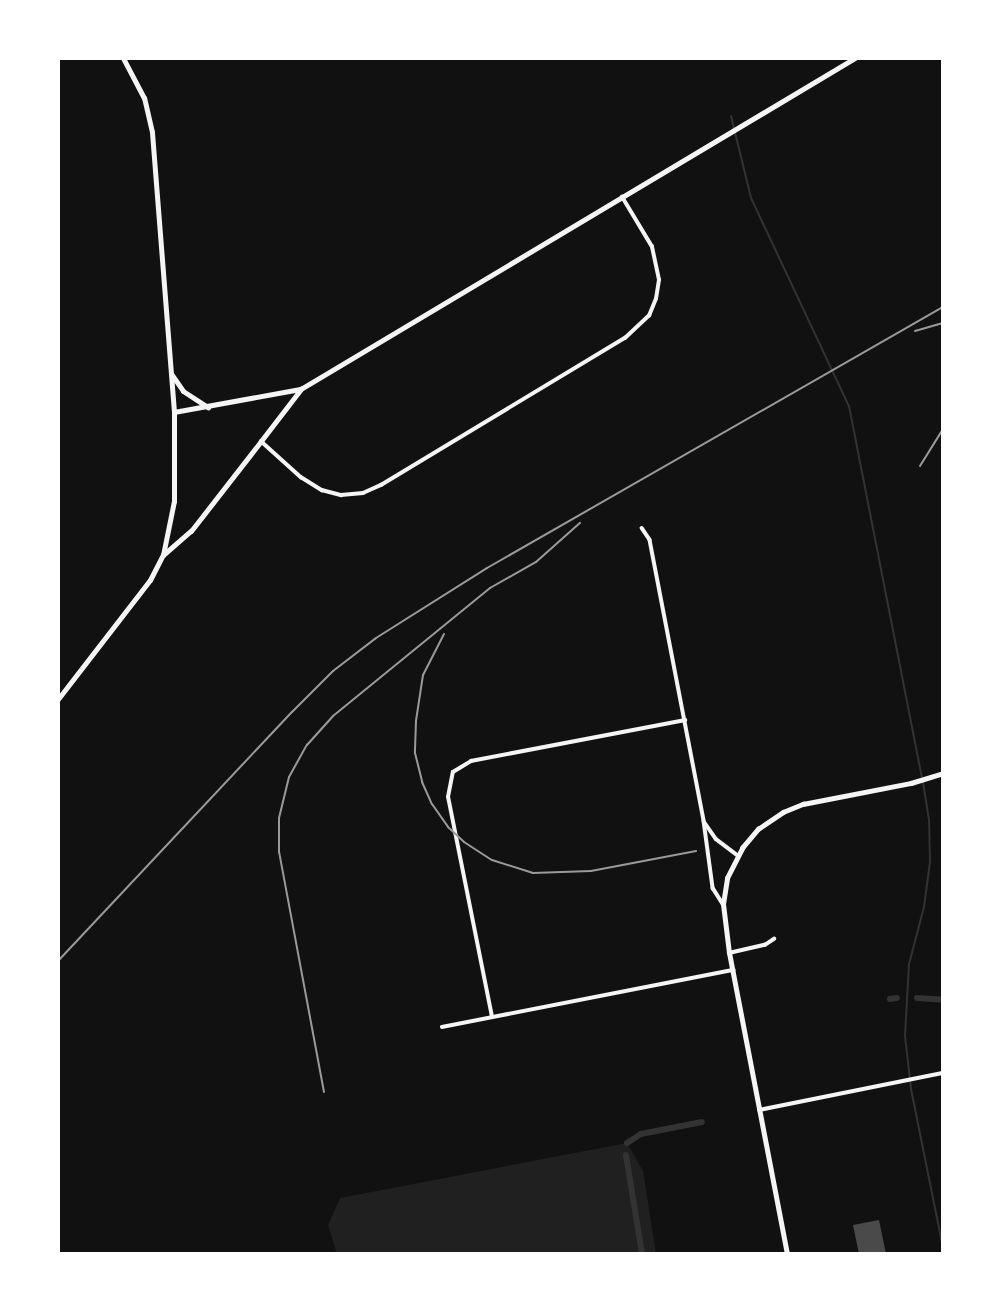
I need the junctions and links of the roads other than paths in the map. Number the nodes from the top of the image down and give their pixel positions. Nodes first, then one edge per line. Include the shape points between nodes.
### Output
1 (123, 58) edge
2 (855, 58) edge
3 (622, 197) junction
4 (170, 371) junction
5 (301, 389) junction
6 (208, 407) junction
7 (174, 412) junction
8 (261, 441) junction
9 (642, 528) dead end
10 (163, 555) junction
11 (58, 699) edge
12 (685, 720) junction
13 (943, 773) edge
14 (704, 821) junction
15 (737, 855) junction
16 (723, 904) junction
17 (774, 939) dead end
18 (729, 953) junction
19 (733, 970) junction
20 (492, 1017) junction
21 (442, 1027) dead end
22 (943, 1073) edge
23 (759, 1110) junction
24 (788, 1254) edge

1 - 4 main road via 140,89 150,122
2 - 3 street
3 - 5 street
3 - 8 street via 652,247 659,280 649,316 625,338 363,493 341,495 323,490
4 - 6 main road via 183,391
4 - 7 main road
5 - 6 street
5 - 8 street
6 - 7 street
7 - 10 main road via 174,501
8 - 10 main road via 191,531
9 - 12 street via 650,540
10 - 11 main road via 142,591
12 - 14 street
12 - 20 street via 471,761 453,772 449,797
13 - 15 street via 792,808 767,822
14 - 15 street via 716,839
14 - 16 street via 713,888
15 - 16 street
16 - 18 street
17 - 18 street
18 - 19 street
19 - 20 street
19 - 23 street
20 - 21 street
22 - 23 street
23 - 24 street

